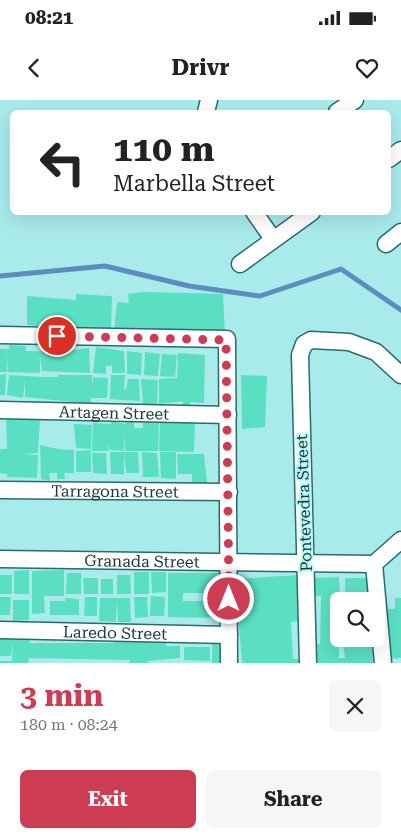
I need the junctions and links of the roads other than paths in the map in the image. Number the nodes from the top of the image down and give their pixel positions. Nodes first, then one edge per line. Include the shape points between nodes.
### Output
1 (355, 100) edge
2 (340, 110) edge
3 (256, 215) edge
4 (308, 215) edge
5 (401, 232) edge
6 (273, 240) junction
7 (386, 244) dead end
8 (240, 264) dead end
9 (0, 335) edge
10 (401, 375) edge
11 (0, 410) edge
12 (228, 415) junction
13 (0, 490) edge
14 (229, 492) junction
15 (401, 540) edge
16 (0, 559) edge
17 (229, 562) junction
18 (306, 563) junction
19 (374, 564) junction
20 (0, 630) edge
21 (229, 635) junction
22 (229, 663) edge
23 (308, 663) edge
24 (383, 663) edge

1 - 2 street
3 - 6 street
4 - 6 street
5 - 7 street
6 - 8 street
9 - 12 street via 226,340
10 - 18 street, Pontevedra Street via 376,352 349,342 311,340 304,344 300,354
11 - 12 street, Artagen Street
12 - 14 street
13 - 14 street, Tarragona Street
14 - 17 street
15 - 19 street
16 - 17 street, Granada Street
17 - 18 street, Granada Street
17 - 21 street
18 - 19 street, Granada Street
18 - 23 street, Pontevedra Street
19 - 24 street
20 - 21 street, Laredo Street
21 - 22 street

